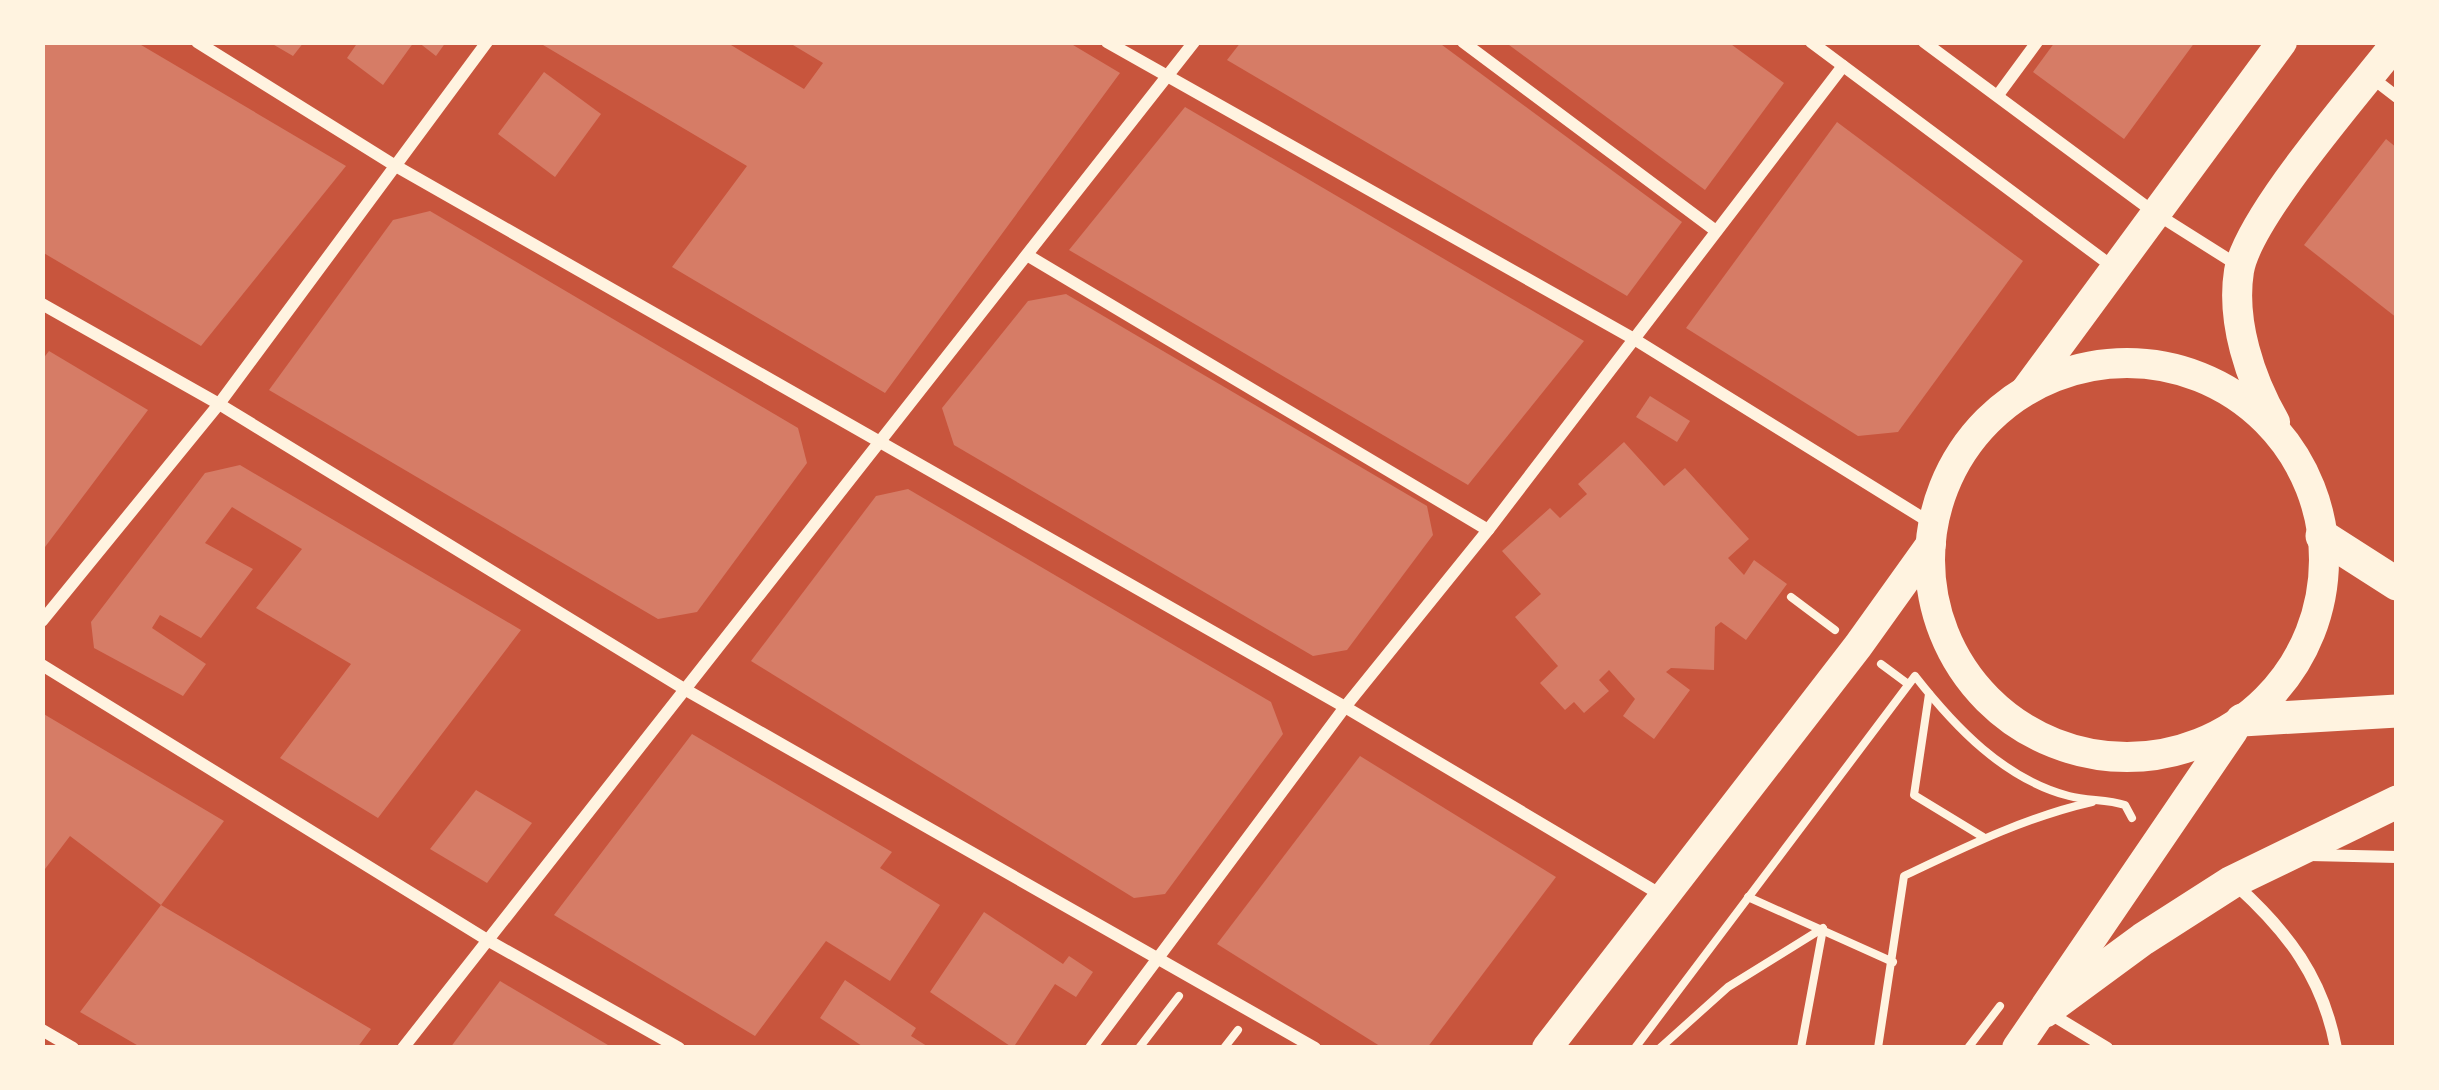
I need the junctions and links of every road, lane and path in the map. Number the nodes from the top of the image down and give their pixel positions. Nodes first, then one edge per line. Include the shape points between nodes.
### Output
1 (197, 42) edge
2 (487, 42) edge
3 (1107, 42) edge
4 (1194, 42) edge
5 (1463, 42) edge
6 (1811, 42) edge
7 (1924, 42) edge
8 (2037, 42) edge
9 (2282, 42) edge
10 (2397, 42) edge
11 (1843, 66) junction
12 (2371, 76) junction
13 (1166, 77) junction
14 (1998, 95) junction
15 (2397, 97) edge
16 (394, 165) junction
17 (2155, 213) junction
18 (1716, 231) junction
19 (1027, 255) junction
20 (2240, 266) junction
21 (2114, 267) junction
22 (42, 304) edge
23 (1634, 338) junction
24 (2024, 393) junction
25 (219, 404) junction
26 (880, 442) junction
27 (2297, 461) junction
28 (1488, 530) junction
29 (1933, 535) junction
30 (2322, 536) junction
31 (2397, 584) edge
32 (42, 621) edge
33 (42, 665) edge
34 (686, 690) junction
35 (1929, 694) junction
36 (1345, 707) junction
37 (2397, 711) edge
38 (2240, 722) junction
39 (2097, 801) junction
40 (2397, 802) edge
41 (2128, 835) dead end
42 (1984, 838) junction
43 (2284, 854) junction
44 (2397, 857) edge
45 (2233, 882) junction
46 (1664, 896) junction
47 (1748, 897) junction
48 (1823, 928) junction
49 (489, 941) junction
50 (1158, 959) junction
51 (1893, 962) junction
52 (2008, 995) dead end
53 (1200, 1005) dead end
54 (2045, 1010) junction
55 (1220, 1017) dead end
56 (1239, 1028) junction
57 (42, 1030) edge
58 (1255, 1038) dead end
59 (673, 1046) edge
60 (1142, 1047) edge
61 (73, 1048) edge
62 (403, 1048) edge
63 (1091, 1048) edge
64 (1224, 1048) edge
65 (1315, 1048) edge
66 (1546, 1048) edge
67 (1635, 1048) edge
68 (1660, 1048) edge
69 (1801, 1048) edge
70 (1877, 1048) edge
71 (1968, 1048) edge
72 (2017, 1048) edge
73 (2108, 1048) edge
74 (2336, 1048) edge

1 - 16 street
2 - 16 street
3 - 13 street
4 - 13 street
5 - 18 street
6 - 11 street
7 - 14 street
8 - 14 street
9 - 17 main road
10 - 12 main road
11 - 18 street
11 - 21 street
12 - 15 street
12 - 20 main road via 2263,220
13 - 19 street
13 - 23 street
14 - 17 street
16 - 25 street
16 - 26 street
17 - 20 street
17 - 21 main road
18 - 23 street
19 - 26 street
19 - 28 street
20 - 27 main road via 2236,304 2248,357
21 - 24 main road
22 - 25 street
23 - 28 street
23 - 29 street
24 - 27 main road via 2096,365 2174,369 2244,403
24 - 29 main road via 1958,459
25 - 32 street
25 - 34 street
26 - 34 street
26 - 36 street
27 - 30 main road
28 - 36 street
29 - 38 main road via 1936,605 1952,648 1987,698 2036,734 2078,751 2138,757 2197,745
29 - 46 main road via 1858,646
30 - 31 highway
30 - 38 main road via 2319,606 2303,650
33 - 49 street
34 - 49 street
34 - 50 street
35 - 39 path via 2002,763 2035,784
35 - 42 path via 1914,795
35 - 47 path via 1915,676
36 - 46 street
36 - 50 street
37 - 38 highway
38 - 54 main road
39 - 41 path via 2125,805
39 - 42 path
40 - 43 highway
42 - 51 path via 1904,876
43 - 44 street
43 - 45 highway
45 - 54 highway
45 - 74 street via 2299,951 2319,985
46 - 66 main road
47 - 48 path
47 - 67 path
48 - 51 path
48 - 68 path via 1728,987
48 - 69 path
49 - 59 street
49 - 62 street
50 - 63 street
50 - 65 street
51 - 70 path
52 - 71 path
53 - 60 path via 1181,994
54 - 72 main road
54 - 73 street
55 - 56 path
56 - 58 path
56 - 64 path
57 - 61 street

